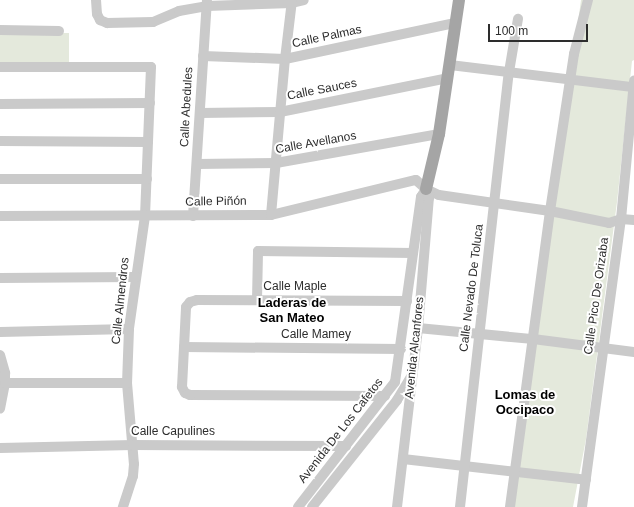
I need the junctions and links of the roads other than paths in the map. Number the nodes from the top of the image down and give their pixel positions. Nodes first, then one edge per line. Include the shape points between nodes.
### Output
1 (96, 0) edge
2 (304, 0) edge
3 (459, 0) edge
4 (588, 0) edge
5 (292, 1) edge
6 (207, 3) edge
7 (518, 19) dead end
8 (455, 23) junction
9 (0, 30) edge
10 (59, 31) dead end
11 (203, 56) junction
12 (285, 59) junction
13 (450, 65) junction
14 (0, 67) edge
15 (509, 72) junction
16 (448, 78) junction
17 (571, 79) junction
18 (634, 84) edge
19 (0, 104) edge
20 (150, 104) junction
21 (280, 112) junction
22 (200, 113) junction
23 (439, 134) junction
24 (0, 141) edge
25 (148, 142) junction
26 (197, 164) junction
27 (276, 164) junction
28 (0, 179) edge
29 (147, 179) junction
30 (426, 189) junction
31 (495, 203) junction
32 (550, 211) junction
33 (271, 215) junction
34 (0, 216) edge
35 (145, 216) junction
36 (193, 216) junction
37 (621, 219) junction
38 (634, 220) edge
39 (413, 253) junction
40 (136, 277) junction
41 (0, 278) edge
42 (257, 300) junction
43 (407, 301) junction
44 (418, 328) junction
45 (129, 329) junction
46 (0, 332) edge
47 (480, 334) junction
48 (533, 339) junction
49 (184, 347) junction
50 (401, 348) junction
51 (603, 348) junction
52 (634, 352) edge
53 (0, 355) edge
54 (398, 368) junction
55 (414, 369) junction
56 (5, 383) junction
57 (127, 383) junction
58 (385, 396) junction
59 (0, 409) edge
60 (133, 445) junction
61 (346, 446) junction
62 (0, 448) edge
63 (403, 459) junction
64 (464, 465) junction
65 (516, 471) junction
66 (586, 480) junction
67 (123, 507) edge
68 (298, 507) edge
69 (312, 507) edge
70 (397, 507) edge
71 (460, 507) edge
72 (510, 507) edge
73 (582, 507) edge

1 - 6 street via 100,20 108,23 153,22
2 - 5 street
3 - 8 main road, Avenida Alcanfores
4 - 17 street via 574,54
5 - 6 street
5 - 12 street
6 - 11 street, Calle Abedules
7 - 15 street, Calle Nevado De Toluca
8 - 12 street, Calle Palmas
8 - 13 main road, Avenida Alcanfores
9 - 10 street
11 - 12 street, Calle Palmas
11 - 22 street, Calle Abedules
12 - 21 street
13 - 15 street
13 - 16 main road, Avenida Alcanfores
14 - 20 street, Calle Almendros via 151,67
15 - 17 street
15 - 31 street, Calle Nevado De Toluca
16 - 21 street, Calle Sauces
16 - 23 main road, Avenida Alcanfores
17 - 18 street
17 - 32 street
18 - 37 street, Calle Pico De Orizaba
19 - 20 street
20 - 25 street, Calle Almendros
21 - 22 street, Calle Sauces
21 - 27 street
22 - 26 street, Calle Abedules
23 - 27 street, Calle Avellanos
23 - 30 main road, Avenida Alcanfores
24 - 25 street
25 - 29 street, Calle Almendros
26 - 27 street, Calle Avellanos
26 - 36 street, Calle Abedules
27 - 33 street
28 - 29 street
29 - 35 street, Calle Almendros
30 - 31 street via 439,195
30 - 33 street, Calle Piñón via 416,180
30 - 39 street, Avenida Alcanfores via 421,197
30 - 44 street, Avenida Alcanfores via 429,198
31 - 32 street
31 - 47 street, Calle Nevado De Toluca
32 - 37 street via 608,223
32 - 48 street
33 - 36 street, Calle Piñón
34 - 35 street, Calle Piñón
35 - 36 street, Calle Piñón
35 - 40 street, Calle Almendros
37 - 38 street
37 - 51 street, Calle Pico De Orizaba
39 - 42 street via 258,252
39 - 43 street, Avenida Alcanfores
40 - 41 street
40 - 45 street, Calle Almendros
42 - 43 street, Calle Maple
42 - 49 street, Calle Maple via 190,302 186,307
43 - 50 street, Avenida Alcanfores
44 - 47 street
44 - 55 street, Avenida Alcanfores
45 - 46 street
45 - 57 street, Calle Almendros
47 - 48 street
47 - 64 street, Calle Nevado De Toluca
48 - 51 street
48 - 65 street
49 - 50 street, Calle Mamey
49 - 58 street via 182,388 190,395
50 - 54 street, Avenida Alcanfores
51 - 52 street
51 - 66 street, Calle Pico De Orizaba
53 - 56 street
54 - 55 street
54 - 58 street, Avenida De Los Cafetos via 395,382
55 - 63 street, Avenida Alcanfores
55 - 69 street, Avenida De Los Cafetos via 397,400
56 - 57 street
56 - 59 street
57 - 60 street, Calle Almendros
58 - 61 street, Avenida De Los Cafetos
60 - 61 street, Calle Capulines
60 - 62 street, Calle Capulines
60 - 67 street, Calle Almendros via 133,476
61 - 68 street, Avenida De Los Cafetos
63 - 64 street
63 - 70 street, Avenida Alcanfores
64 - 65 street
64 - 71 street, Calle Nevado De Toluca
65 - 66 street
65 - 72 street
66 - 73 street, Calle Pico De Orizaba

